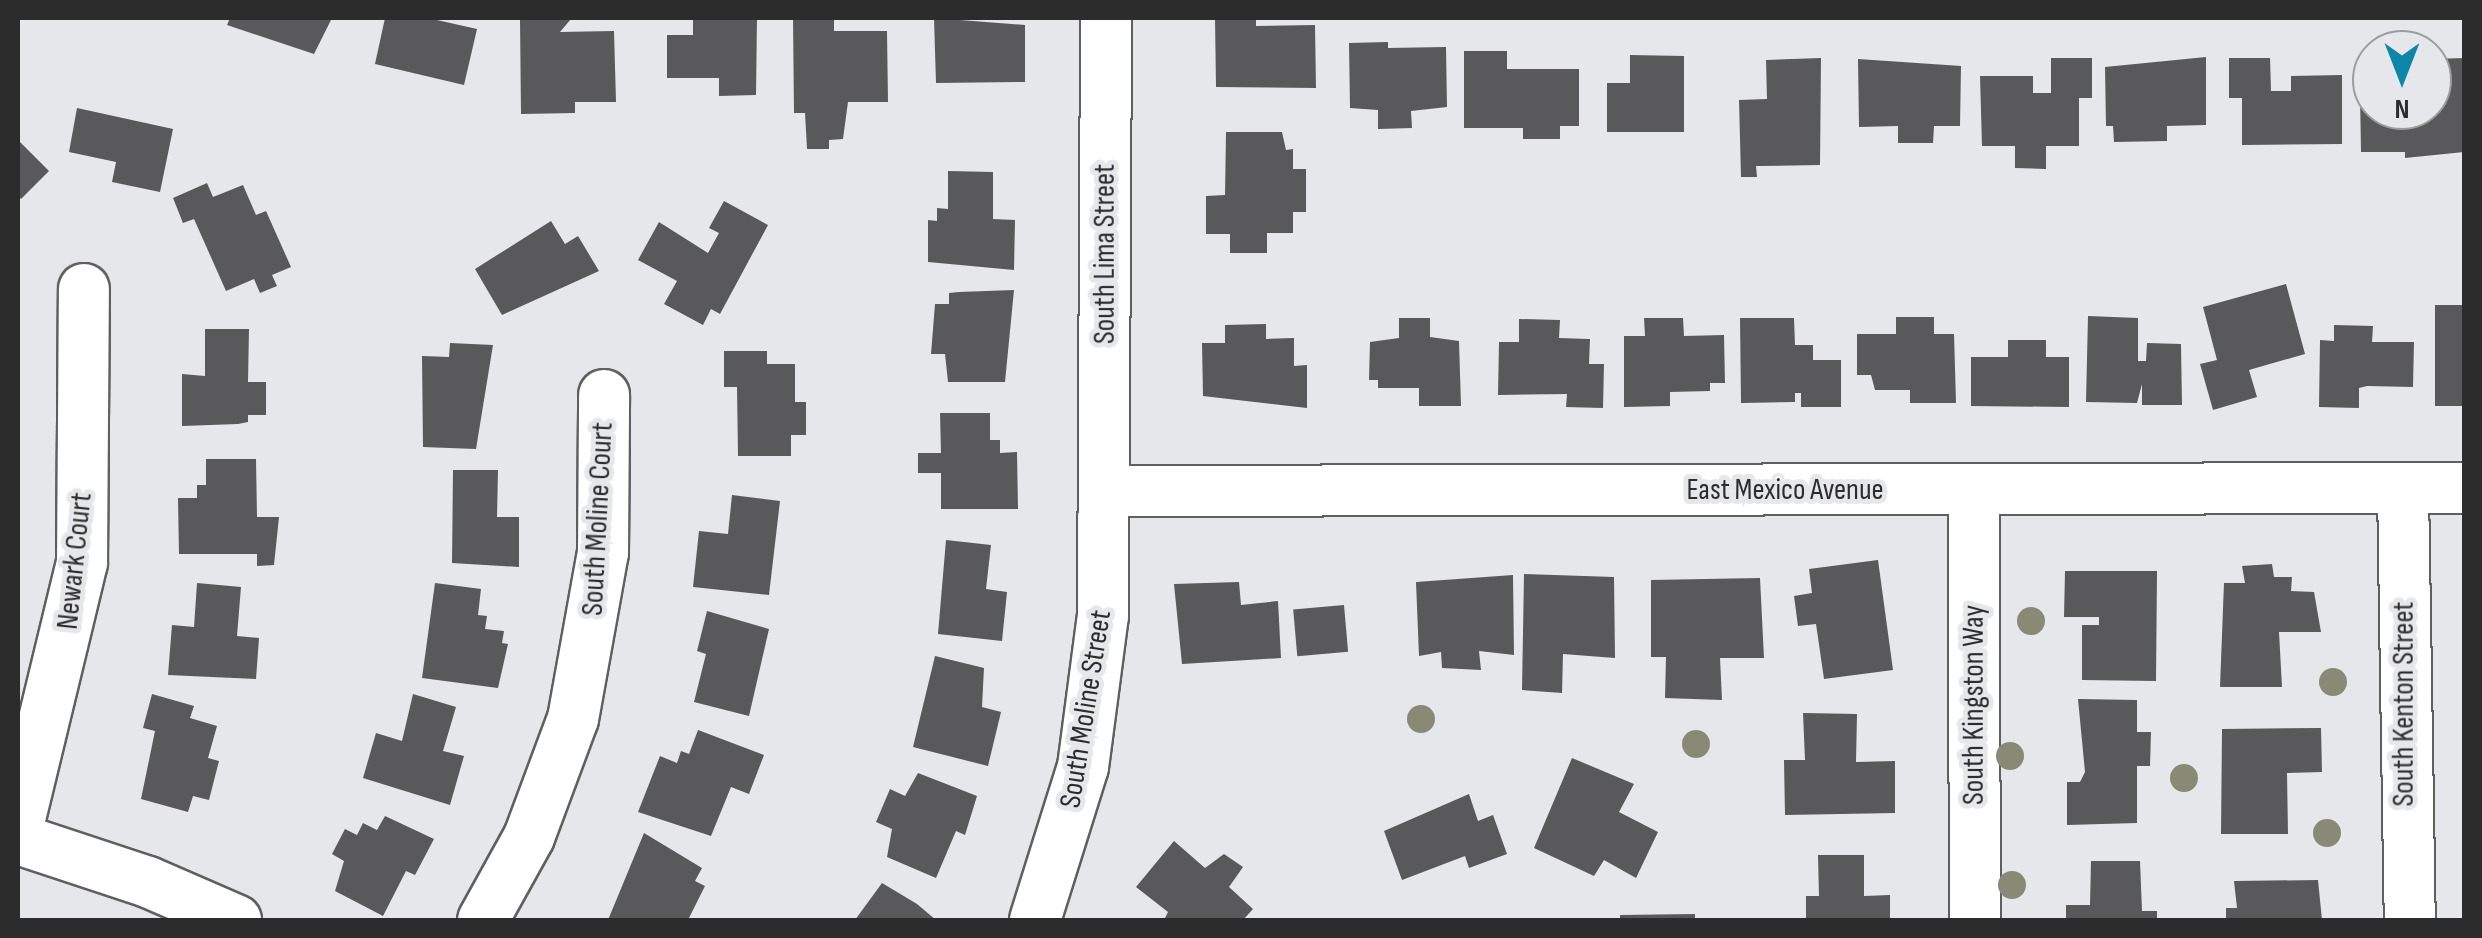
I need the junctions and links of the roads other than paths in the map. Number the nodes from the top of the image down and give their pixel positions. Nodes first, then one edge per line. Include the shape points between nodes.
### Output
1 (1106, 18) edge
2 (84, 289) dead end
3 (604, 395) dead end
4 (2403, 488) junction
5 (2464, 488) edge
6 (1974, 490) junction
7 (1105, 491) junction
8 (18, 827) edge
9 (18, 839) edge
10 (236, 920) edge
11 (484, 920) edge
12 (1035, 920) edge
13 (1975, 920) edge
14 (2410, 920) edge

1 - 7 street, South Lima Street
2 - 8 street, Newark Court via 82,563
3 - 11 street, South Moline Court via 603,553 574,719 529,837
4 - 5 street, East Mexico Avenue
4 - 6 street, East Mexico Avenue
4 - 14 street, South Kenton Street
6 - 7 street, East Mexico Avenue
6 - 13 street, South Kingston Way
7 - 12 street, South Moline Street via 1104,616 1091,717 1071,816
9 - 10 street

